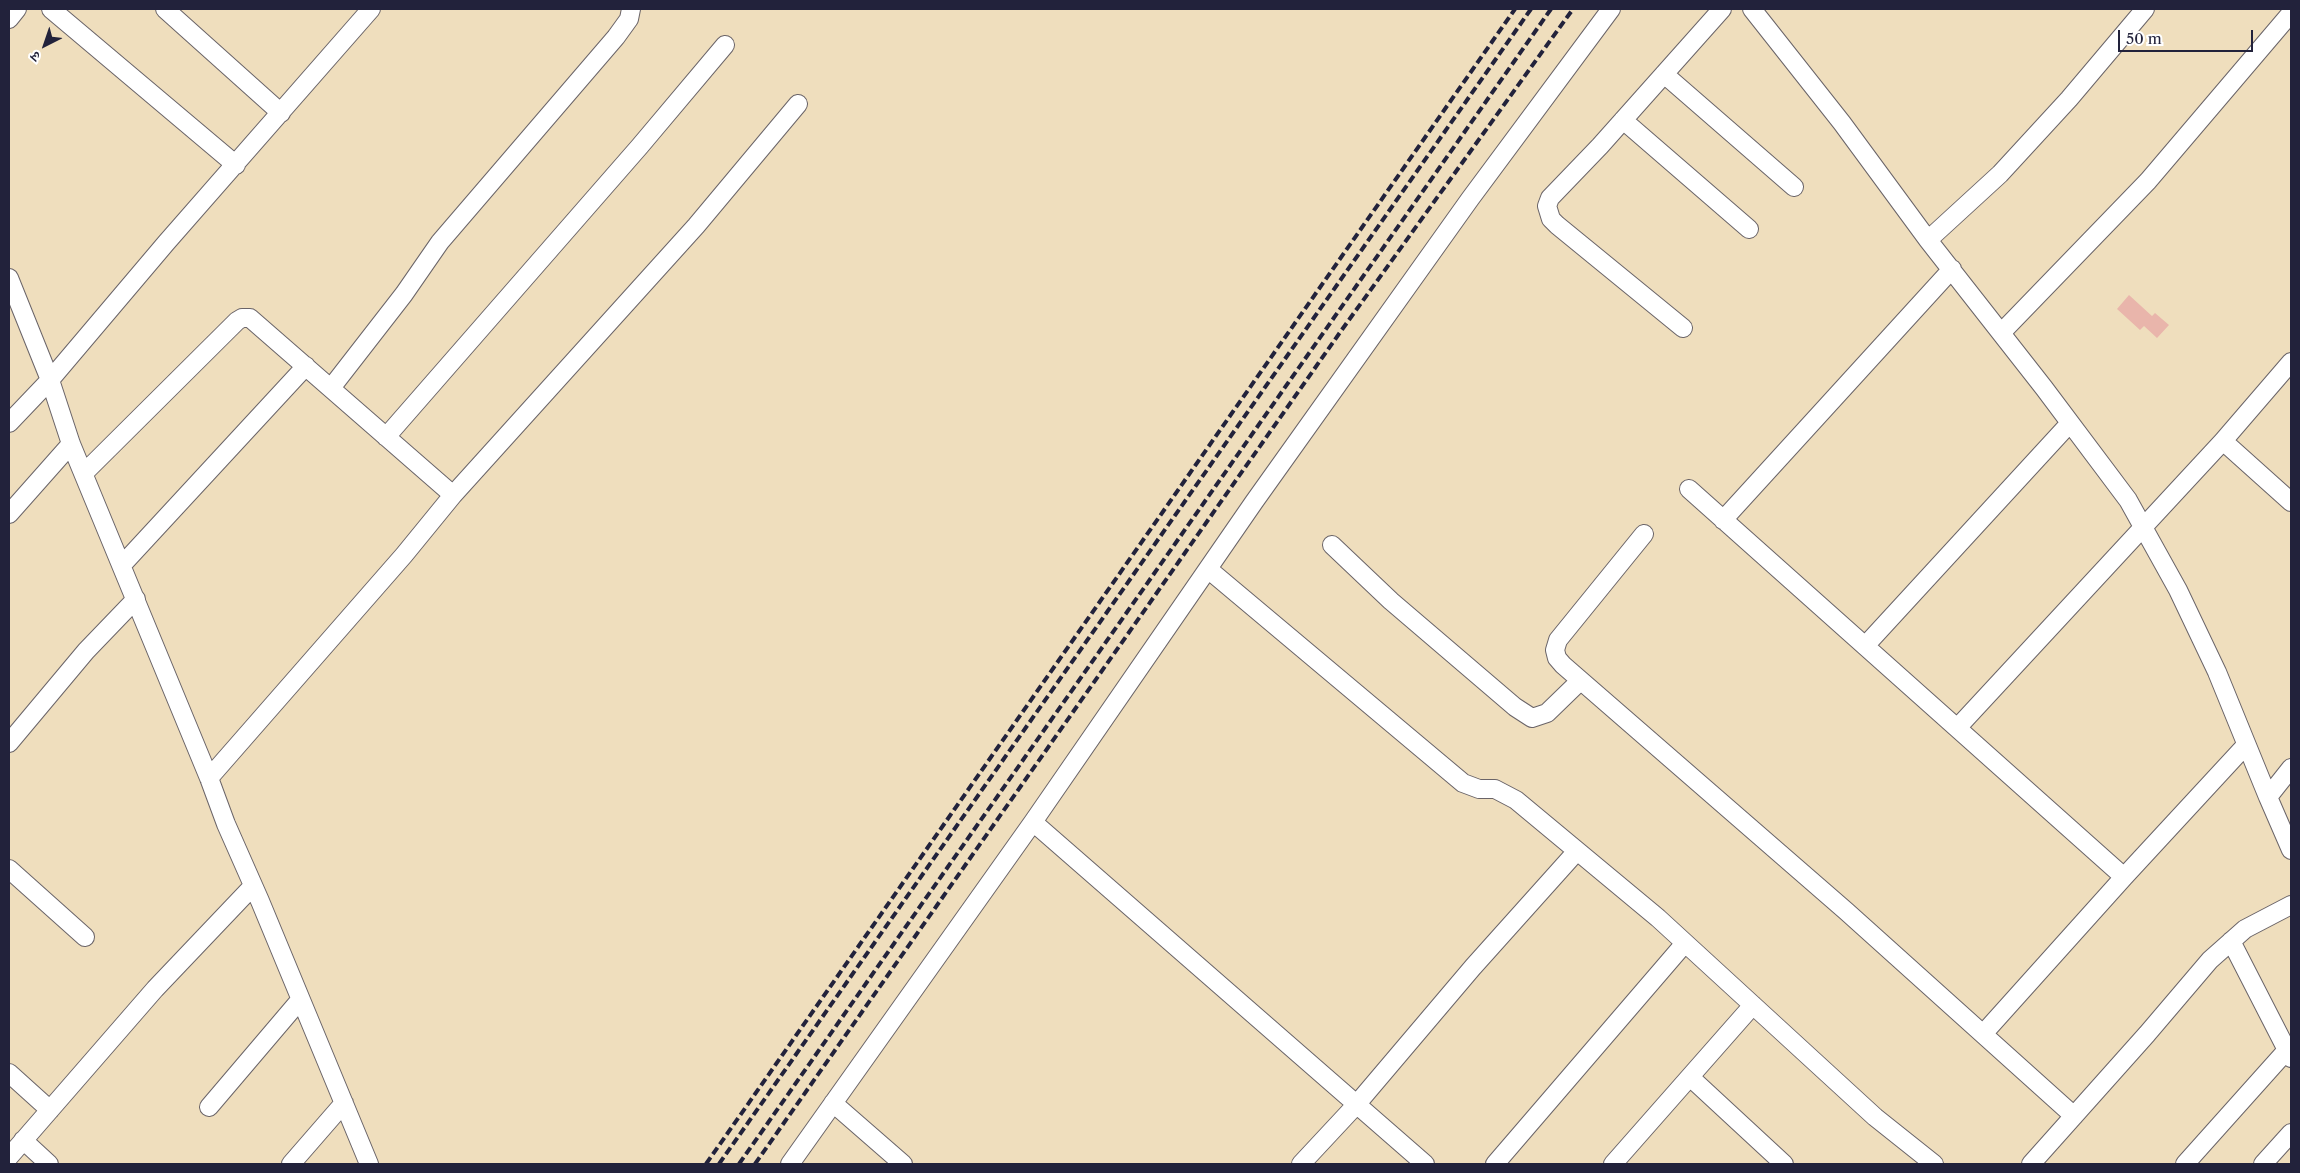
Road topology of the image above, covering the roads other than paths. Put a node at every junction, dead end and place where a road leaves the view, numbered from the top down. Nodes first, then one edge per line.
1 (17, 9) edge
2 (51, 9) edge
3 (165, 9) edge
4 (371, 9) edge
5 (631, 9) edge
6 (1611, 9) edge
7 (1722, 9) edge
8 (1752, 9) edge
9 (2145, 9) edge
10 (2291, 13) edge
11 (9, 19) edge
12 (725, 44) dead end
13 (1664, 74) junction
14 (798, 104) dead end
15 (282, 113) junction
16 (1623, 120) junction
17 (236, 165) junction
18 (1794, 187) dead end
19 (1749, 228) dead end
20 (1928, 240) junction
21 (1952, 269) junction
22 (9, 278) edge
23 (1683, 328) dead end
24 (2001, 333) junction
25 (2291, 362) edge
26 (306, 366) junction
27 (50, 380) junction
28 (331, 388) junction
29 (9, 423) edge
30 (2070, 423) junction
31 (386, 437) junction
32 (2222, 441) junction
33 (71, 444) junction
34 (84, 473) junction
35 (1689, 488) dead end
36 (453, 495) junction
37 (2291, 502) edge
38 (9, 514) edge
39 (1723, 520) junction
40 (2143, 527) junction
41 (1644, 534) dead end
42 (1332, 546) dead end
43 (122, 565) junction
44 (1208, 570) junction
45 (136, 599) junction
46 (1866, 646) junction
47 (1580, 681) junction
48 (1958, 727) junction
49 (9, 743) edge
50 (2246, 745) junction
51 (2291, 768) edge
52 (209, 778) junction
53 (2268, 797) junction
54 (1033, 822) junction
55 (2291, 850) edge
56 (1577, 851) junction
57 (9, 869) edge
58 (2124, 877) junction
59 (253, 886) junction
60 (2291, 905) edge
61 (85, 936) dead end
62 (2231, 941) junction
63 (1685, 943) junction
64 (300, 1000) junction
65 (1753, 1005) junction
66 (1983, 1034) junction
67 (2289, 1054) edge
68 (9, 1074) edge
69 (1690, 1077) junction
70 (344, 1103) junction
71 (833, 1103) junction
72 (1356, 1105) junction
73 (209, 1107) dead end
74 (50, 1110) junction
75 (2074, 1116) junction
76 (2291, 1133) edge
77 (23, 1140) junction
78 (9, 1157) edge
79 (49, 1164) edge
80 (291, 1164) edge
81 (369, 1164) edge
82 (790, 1164) edge
83 (903, 1164) edge
84 (1302, 1164) edge
85 (1424, 1164) edge
86 (1495, 1164) edge
87 (1613, 1164) edge
88 (1784, 1164) edge
89 (1934, 1164) edge
90 (2031, 1164) edge
91 (2185, 1164) edge
92 (2263, 1164) edge

1 - 11 street
2 - 17 street
3 - 15 street
4 - 15 street
5 - 28 street
6 - 44 street
7 - 13 street
8 - 20 street
9 - 20 street
10 - 24 street
12 - 31 street
13 - 16 street
13 - 18 street
14 - 36 street
15 - 17 street
16 - 19 street
16 - 23 street
17 - 27 street
20 - 21 street
21 - 24 street
21 - 39 street
22 - 27 street
24 - 30 street
25 - 32 street
26 - 28 street
26 - 34 street
26 - 43 street
27 - 29 street
27 - 33 street
28 - 31 street
30 - 40 street
30 - 46 street
31 - 36 street
32 - 37 street
32 - 40 street
33 - 34 street
33 - 38 street
34 - 43 street
35 - 39 street
36 - 52 street
39 - 46 street
40 - 48 street
40 - 50 street
41 - 47 street
42 - 47 street
43 - 45 street
44 - 54 street
44 - 56 street
45 - 49 street
45 - 52 street
46 - 48 street
47 - 66 street
48 - 58 street
50 - 53 street
50 - 58 street
51 - 53 street
52 - 59 street
53 - 55 street
54 - 71 street
54 - 72 street
56 - 63 street
56 - 72 street
57 - 61 street
58 - 66 street
59 - 64 street
59 - 74 street
60 - 62 street
62 - 67 street
62 - 75 street
63 - 65 street
63 - 86 street
64 - 70 street
64 - 73 street
65 - 69 street
65 - 89 street
66 - 75 street
67 - 91 street
68 - 74 street
69 - 87 street
69 - 88 street
70 - 80 street
70 - 81 street
71 - 82 street
71 - 83 street
72 - 84 street
72 - 85 street
74 - 77 street
75 - 90 street
76 - 92 street
77 - 78 street
77 - 79 street

